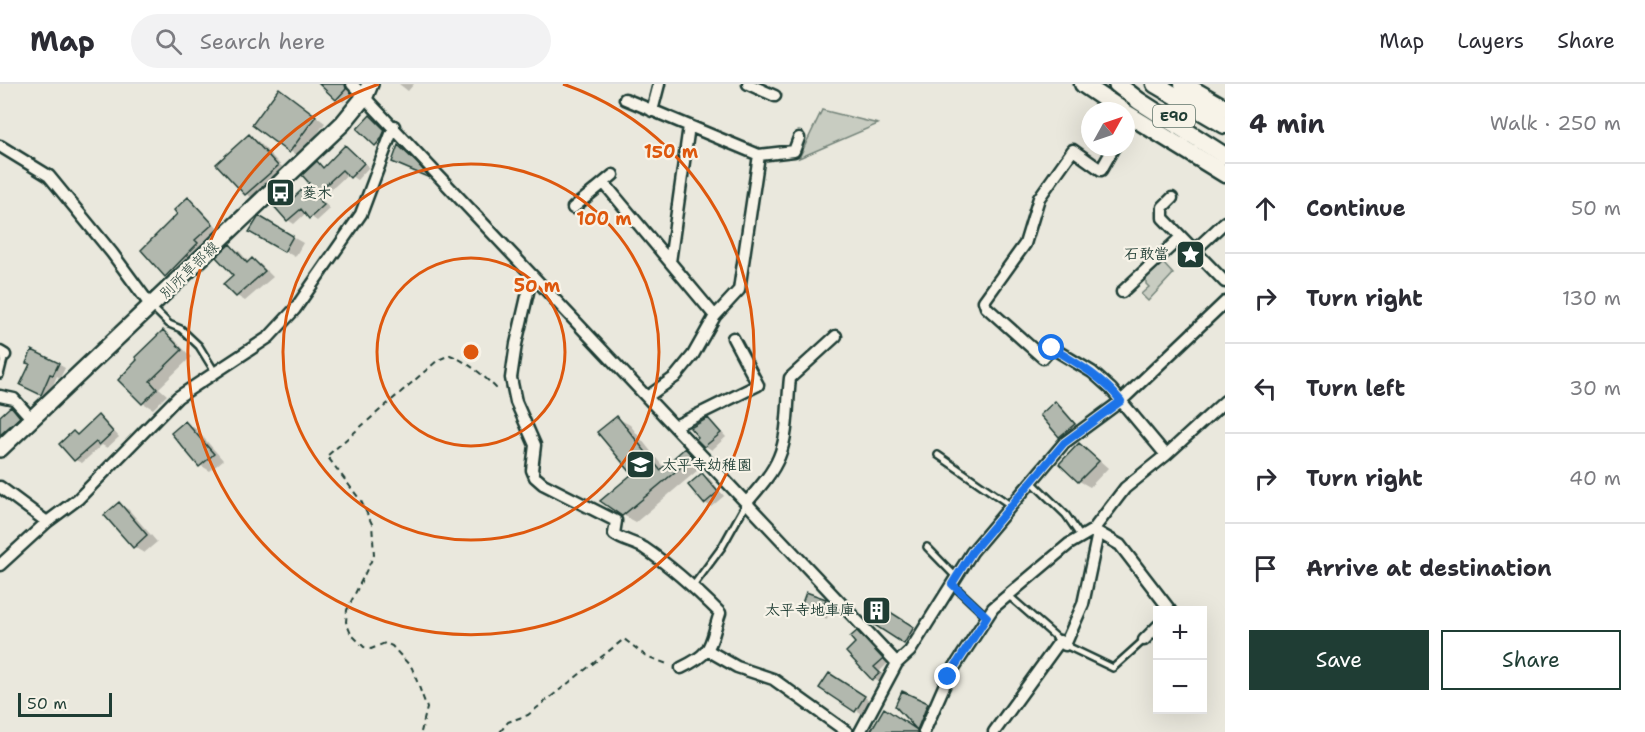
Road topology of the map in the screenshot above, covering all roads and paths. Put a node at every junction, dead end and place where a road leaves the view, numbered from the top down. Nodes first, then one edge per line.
1 (352, 84) edge
2 (659, 84) edge
3 (748, 84) edge
4 (1083, 84) edge
5 (1117, 84) edge
6 (1123, 84) edge
7 (1155, 84) edge
8 (1163, 84) edge
9 (1183, 84) edge
10 (761, 86) edge
11 (367, 90) edge
12 (775, 96) dead end
13 (625, 99) dead end
14 (1107, 102) edge
15 (1225, 108) edge
16 (652, 111) junction
17 (1225, 116) edge
18 (1135, 122) edge
19 (1225, 124) edge
20 (394, 126) junction
21 (689, 126) junction
22 (800, 138) dead end
23 (0, 146) edge
24 (1225, 146) edge
25 (759, 155) junction
26 (1081, 156) edge
27 (1081, 156) edge
28 (1109, 156) edge
29 (1225, 156) edge
30 (1225, 174) edge
31 (1172, 198) dead end
32 (573, 208) dead end
33 (1225, 222) edge
34 (1181, 237) junction
35 (1194, 251) junction
36 (670, 262) junction
37 (532, 275) junction
38 (1225, 282) edge
39 (1122, 292) dead end
40 (1225, 302) edge
41 (151, 306) junction
42 (715, 316) junction
43 (836, 336) dead end
44 (733, 338) dead end
45 (2, 354) edge
46 (215, 372) junction
47 (0, 375) edge
48 (512, 385) junction
49 (0, 396) edge
50 (647, 397) junction
51 (1121, 401) junction
52 (1225, 401) edge
53 (32, 419) junction
54 (675, 426) junction
55 (0, 449) edge
56 (938, 455) dead end
57 (1166, 455) junction
58 (1031, 482) junction
59 (0, 487) edge
60 (747, 502) junction
61 (1010, 505) junction
62 (47, 522) junction
63 (1096, 531) junction
64 (1081, 537) junction
65 (927, 547) dead end
66 (0, 565) edge
67 (954, 581) junction
68 (693, 586) junction
69 (1008, 596) junction
70 (1167, 606) edge
71 (987, 617) junction
72 (1153, 631) edge
73 (1144, 640) joint
74 (1062, 643) junction
75 (709, 651) junction
76 (897, 663) junction
77 (681, 668) joint
78 (421, 732) edge
79 (500, 732) edge
80 (847, 732) edge
81 (860, 732) edge
82 (924, 732) edge
83 (996, 732) edge

1 - 11 street
2 - 16 street
3 - 10 street
4 - 14 main road
5 - 29 main road
6 - 24 main road, E90
7 - 19 main road, E90
8 - 17 main road
9 - 15 main road
10 - 12 street
11 - 20 street
11 - 41 main road, 別所草部線
13 - 16 street
16 - 21 street
18 - 30 main road
20 - 37 street
20 - 46 street
21 - 25 street
21 - 36 street
22 - 25 street
23 - 41 street
25 - 42 street
26 - 28 street
27 - 51 street
31 - 34 street
32 - 36 street
33 - 35 street
34 - 35 street
34 - 39 street
35 - 38 street
36 - 42 street
37 - 48 street
37 - 50 street
40 - 51 street
41 - 46 lane
41 - 53 main road, 別所草部線
42 - 50 street
43 - 60 street
44 - 54 street
45 - 47 lane
46 - 62 street
48 - 68 street
48 - 78 path
49 - 53 street
50 - 54 street
51 - 57 street
51 - 58 street
52 - 57 street
53 - 55 main road, 別所草部線
54 - 60 street
56 - 61 lane
57 - 63 street
58 - 61 street
58 - 64 lane
59 - 62 street
60 - 68 lane
60 - 76 street
61 - 67 street
62 - 66 street
63 - 64 street
63 - 70 street
63 - 74 street
64 - 69 street
65 - 67 lane
67 - 71 lane
67 - 76 street
68 - 75 street
69 - 71 street
69 - 74 lane
71 - 82 street
72 - 73 street
73 - 74 lane
74 - 83 street
75 - 77 street
75 - 80 street
76 - 81 street
77 - 79 path

